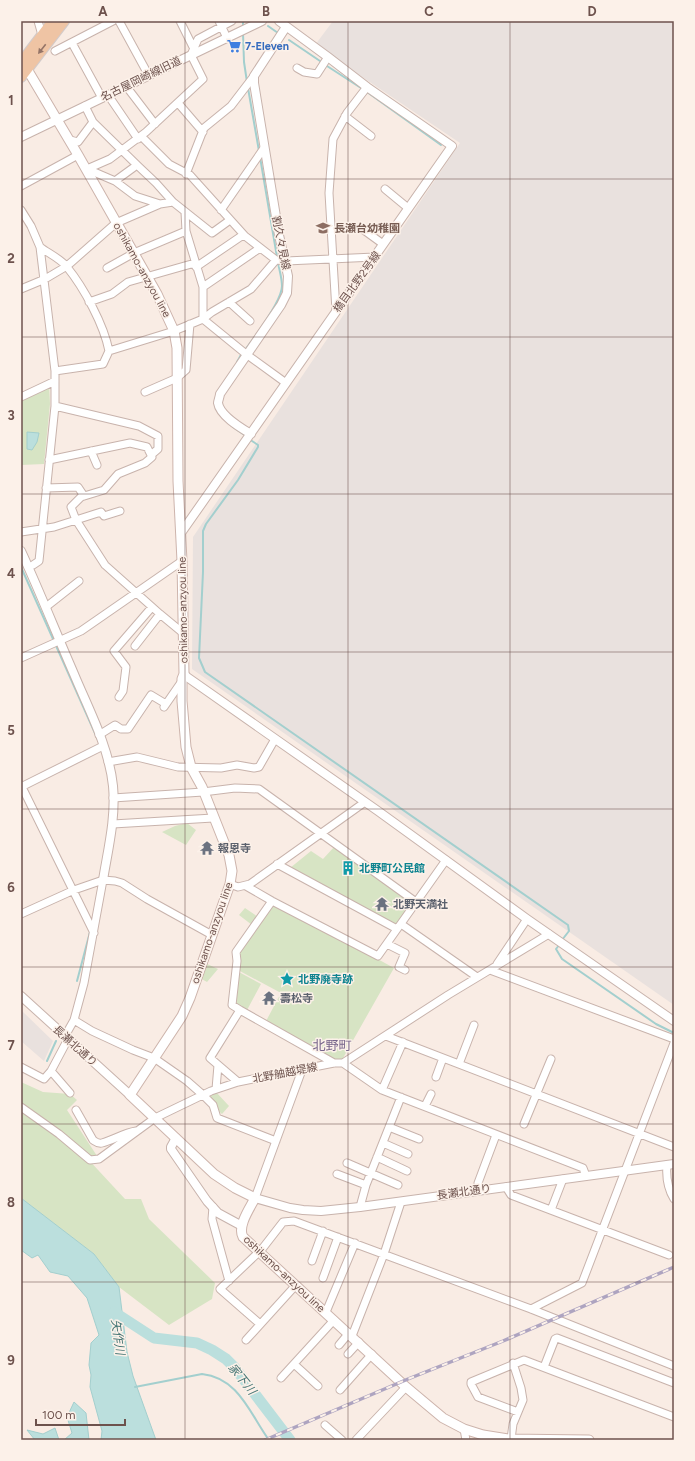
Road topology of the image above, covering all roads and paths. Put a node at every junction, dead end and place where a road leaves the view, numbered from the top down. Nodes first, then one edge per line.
1 (38, 21) edge
2 (53, 21) edge
3 (64, 21) edge
4 (114, 21) edge
5 (119, 21) edge
6 (180, 21) edge
7 (232, 21) edge
8 (262, 21) edge
9 (278, 21) edge
10 (220, 24) edge
11 (286, 27) junction
12 (42, 35) junction
13 (227, 38) junction
14 (72, 42) junction
15 (54, 51) dead end
16 (192, 52) junction
17 (328, 57) junction
18 (22, 65) edge
19 (299, 71) dead end
20 (149, 76) junction
21 (254, 76) junction
22 (126, 86) junction
23 (366, 86) junction
24 (105, 97) junction
25 (178, 103) junction
26 (85, 106) junction
27 (345, 116) junction
28 (57, 120) junction
29 (93, 122) junction
30 (155, 124) junction
31 (203, 132) junction
32 (371, 136) dead end
33 (21, 137) edge
34 (139, 137) junction
35 (70, 140) junction
36 (264, 148) junction
37 (122, 150) junction
38 (78, 155) junction
39 (137, 165) junction
40 (87, 169) junction
41 (186, 174) junction
42 (115, 182) junction
43 (21, 186) edge
44 (385, 189) dead end
45 (173, 202) junction
46 (160, 204) junction
47 (408, 208) junction
48 (21, 210) edge
49 (221, 210) junction
50 (185, 212) junction
51 (230, 220) junction
52 (116, 223) junction
53 (361, 228) dead end
54 (186, 231) junction
55 (243, 234) junction
56 (384, 244) junction
57 (40, 247) junction
58 (260, 248) junction
59 (134, 253) junction
60 (375, 257) junction
61 (333, 258) junction
62 (276, 260) junction
63 (286, 261) junction
64 (196, 265) junction
65 (67, 266) junction
66 (107, 268) dead end
67 (148, 277) junction
68 (44, 279) junction
69 (203, 287) junction
70 (21, 289) edge
71 (89, 302) junction
72 (229, 302) junction
73 (336, 312) junction
74 (203, 319) junction
75 (250, 321) dead end
76 (190, 324) junction
77 (174, 332) junction
78 (109, 351) junction
79 (246, 354) junction
80 (55, 371) junction
81 (177, 378) junction
82 (55, 381) junction
83 (286, 383) junction
84 (145, 392) dead end
85 (21, 397) edge
86 (54, 406) junction
87 (251, 434) junction
88 (91, 451) junction
89 (151, 455) junction
90 (49, 460) junction
91 (97, 464) dead end
92 (46, 488) junction
93 (84, 496) junction
94 (120, 511) dead end
95 (76, 520) junction
96 (42, 528) junction
97 (21, 532) edge
98 (181, 533) junction
99 (21, 551) edge
100 (182, 561) junction
101 (28, 567) junction
102 (79, 581) dead end
103 (136, 592) junction
104 (46, 607) junction
105 (152, 607) junction
106 (160, 614) junction
107 (183, 633) junction
108 (59, 641) junction
109 (135, 646) dead end
110 (21, 658) edge
111 (183, 677) junction
112 (119, 697) dead end
113 (99, 735) junction
114 (275, 739) junction
115 (103, 746) junction
116 (108, 762) junction
117 (191, 767) junction
118 (21, 786) edge
119 (203, 792) junction
120 (113, 798) junction
121 (365, 802) junction
122 (213, 818) junction
123 (113, 824) junction
124 (320, 833) junction
125 (446, 860) junction
126 (277, 864) junction
127 (103, 880) junction
128 (230, 884) junction
129 (246, 886) junction
130 (74, 890) junction
131 (272, 901) junction
132 (416, 902) junction
133 (21, 914) edge
134 (527, 919) junction
135 (399, 926) junction
136 (94, 932) junction
137 (549, 934) junction
138 (212, 935) junction
139 (387, 944) junction
140 (497, 966) junction
141 (405, 970) dead end
142 (490, 970) junction
143 (477, 977) junction
144 (21, 996) edge
145 (240, 1010) junction
146 (74, 1020) junction
147 (674, 1021) edge
148 (474, 1026) dead end
149 (386, 1036) junction
150 (66, 1038) junction
151 (674, 1039) edge
152 (403, 1042) junction
153 (674, 1043) edge
154 (154, 1058) junction
155 (443, 1058) junction
156 (551, 1059) dead end
157 (334, 1063) junction
158 (343, 1064) junction
159 (459, 1064) junction
160 (218, 1065) junction
161 (21, 1067) edge
162 (302, 1070) junction
163 (52, 1071) junction
164 (436, 1077) dead end
165 (238, 1082) junction
166 (216, 1089) junction
167 (382, 1090) junction
168 (70, 1093) dead end
169 (536, 1093) junction
170 (431, 1094) dead end
171 (130, 1095) junction
172 (203, 1095) junction
173 (401, 1096) junction
174 (426, 1106) junction
175 (21, 1107) edge
176 (76, 1110) dead end
177 (155, 1118) junction
178 (524, 1124) dead end
179 (389, 1127) junction
180 (138, 1131) junction
181 (640, 1133) junction
182 (496, 1135) junction
183 (176, 1138) junction
184 (419, 1139) dead end
185 (276, 1141) junction
186 (383, 1143) junction
187 (674, 1147) edge
188 (408, 1154) dead end
189 (377, 1157) junction
190 (347, 1163) dead end
191 (671, 1164) edge
192 (407, 1171) dead end
193 (625, 1171) junction
194 (371, 1173) junction
195 (338, 1174) dead end
196 (586, 1176) junction
197 (563, 1179) junction
198 (366, 1185) junction
199 (398, 1185) dead end
200 (506, 1187) junction
201 (480, 1190) junction
202 (255, 1198) junction
203 (674, 1199) edge
204 (401, 1202) junction
205 (213, 1207) junction
206 (360, 1207) junction
207 (551, 1210) junction
208 (242, 1226) junction
209 (603, 1230) junction
210 (323, 1231) junction
211 (338, 1237) junction
212 (355, 1243) junction
213 (259, 1252) junction
214 (384, 1254) junction
215 (669, 1255) dead end
216 (312, 1261) dead end
217 (323, 1278) dead end
218 (229, 1281) junction
219 (296, 1285) junction
220 (531, 1309) junction
221 (326, 1312) junction
222 (334, 1320) junction
223 (260, 1324) junction
224 (353, 1337) junction
225 (246, 1340) dead end
226 (338, 1345) dead end
227 (348, 1354) dead end
228 (372, 1354) junction
229 (513, 1363) junction
230 (294, 1364) junction
231 (674, 1366) edge
232 (544, 1367) junction
233 (282, 1378) dead end
234 (674, 1383) edge
235 (318, 1386) dead end
236 (406, 1386) junction
237 (340, 1390) dead end
238 (518, 1412) junction
239 (674, 1417) edge
240 (325, 1425) dead end
241 (464, 1429) junction
242 (511, 1439) edge
243 (342, 1440) edge
244 (356, 1440) edge
245 (466, 1440) edge
246 (589, 1440) edge

1 - 12 street
2 - 12 main road
3 -> 18 main road
4 - 14 street
5 - 20 street
6 - 16 street
7 - 10 street
8 - 13 street, 名古屋岡崎線旧道
9 - 11 street, 橋目北野2号線
10 - 13 street
10 - 16 street
11 - 17 street, 橋目北野2号線
11 - 21 street
12 - 18 main road
13 - 16 street, 名古屋岡崎線旧道
14 - 15 street
14 - 24 street
16 - 20 street, 名古屋岡崎線旧道
16 - 25 street
17 - 19 street
17 - 23 street, 橋目北野2号線
18 - 28 main road, oshikamo-anzyou line
20 - 22 street, 名古屋岡崎線旧道
21 - 31 street
21 - 36 street, 割久々見線
22 - 24 street, 名古屋岡崎線旧道
22 - 30 street
23 - 27 street
23 - 47 street, 橋目北野2号線
24 - 26 street, 名古屋岡崎線旧道
24 - 34 street
25 - 30 street
25 - 31 street
26 - 28 street, 名古屋岡崎線旧道
26 - 29 street
27 - 32 street
27 - 61 street
28 - 33 street, 名古屋岡崎線旧道
28 - 35 main road, oshikamo-anzyou line
29 - 35 street
29 - 37 street
30 - 34 street
31 - 41 street
34 - 37 street
34 - 41 street
35 - 38 main road, oshikamo-anzyou line
36 - 49 street
36 - 63 street, 割久々見線
37 - 39 street
37 - 40 street
38 - 40 main road, oshikamo-anzyou line
38 - 43 street
39 - 42 street
39 - 45 street
40 - 42 street
40 - 52 main road, oshikamo-anzyou line
41 - 49 street
42 - 46 street
44 - 47 street
45 - 46 street
45 - 50 street
46 - 52 street
47 - 56 street, 橋目北野2号線
48 - 57 street
49 - 51 street
50 - 51 street
50 - 54 street
51 - 55 street
52 - 59 main road, oshikamo-anzyou line
52 - 65 street
53 - 56 street
54 - 59 street
54 - 64 street
55 - 58 street
55 - 64 street
56 - 60 street, 橋目北野2号線
57 - 65 street
57 - 68 street
58 - 62 street
58 - 69 street
59 - 66 street
59 - 67 main road, oshikamo-anzyou line
60 - 61 street
60 - 73 street, 橋目北野2号線
61 - 63 street
61 - 73 street
62 - 63 street
62 - 72 street
63 - 79 street, 割久々見線
64 - 67 street
64 - 69 street
65 - 68 street
65 - 71 street
67 - 71 street
67 - 77 main road, oshikamo-anzyou line
68 - 70 street
68 - 80 street
69 - 74 street
71 - 78 street
72 - 74 street
72 - 75 street
73 - 83 street, 橋目北野2号線
74 - 76 street
74 - 79 street
76 - 77 street
76 - 81 street
77 - 78 street
77 - 81 main road, oshikamo-anzyou line
78 - 80 street
79 - 83 street
79 - 87 street, 割久々見線
80 - 82 street
81 - 84 street
81 - 98 main road, oshikamo-anzyou line
82 - 85 street
82 - 86 street
83 - 87 street, 橋目北野2号線
86 - 89 street
86 - 90 street
87 - 98 street, 橋目北野2号線
88 - 89 street
88 - 90 street
88 - 91 street
89 - 93 street
90 - 92 street
92 - 93 street
92 - 96 street
93 - 95 street
94 - 95 street
95 - 96 street
95 - 103 street
96 - 97 street
96 - 101 street
98 - 100 main road, oshikamo-anzyou line
99 - 101 street
100 - 103 street
100 - 107 main road, oshikamo-anzyou line
101 - 104 street
102 - 104 street
103 - 105 street
103 - 108 street
104 - 108 street
105 - 106 street
105 - 112 street
106 - 107 street
106 - 109 street
107 - 111 main road, oshikamo-anzyou line
108 - 110 street
108 - 113 street
111 - 113 street
111 - 114 street
111 - 117 main road, oshikamo-anzyou line
113 - 115 street
114 - 117 street
114 - 121 street
115 - 116 street
115 - 118 street
116 - 117 street
116 - 120 street
117 - 119 main road, oshikamo-anzyou line
118 - 130 street
119 - 120 street
119 - 122 main road, oshikamo-anzyou line
119 - 124 street
120 - 123 street
121 - 124 street
121 - 125 street
122 - 123 street
122 - 128 main road, oshikamo-anzyou line
123 - 127 street
124 - 126 street
124 - 132 street
125 - 132 street
125 - 134 street
126 - 129 street
126 - 135 street
127 - 130 street
127 - 136 street
127 - 138 street
128 - 129 street
128 - 138 main road, oshikamo-anzyou line
129 - 131 street
130 - 133 street
130 - 136 street
131 - 139 street
131 - 145 street
132 - 135 street
134 - 137 street
134 - 140 street
135 - 139 street
135 - 143 street
136 - 146 street
137 - 140 street
137 - 147 street
138 - 154 main road, oshikamo-anzyou line
139 - 141 street
140 - 142 street
142 - 143 street
142 - 151 street
143 - 149 street
144 - 150 street, 長瀬北通り
145 - 157 street
145 - 160 street
146 - 150 street
146 - 154 street
148 - 159 street
149 - 152 street
149 - 158 street
150 - 163 street
150 - 171 street, 長瀬北通り
152 - 155 street
152 - 167 street
153 - 181 street
154 - 171 main road, oshikamo-anzyou line
154 - 172 street
155 - 159 street
155 - 164 street
156 - 169 street
157 - 158 street, 北野舳越堤線
157 - 162 street, 北野舳越堤線
158 - 167 street
159 - 169 street
160 - 165 street
160 - 166 street
161 - 163 street
162 - 165 street, 北野舳越堤線
162 - 185 street
163 - 168 street
165 - 166 street, 北野舳越堤線
166 - 172 street, 北野舳越堤線
167 - 173 street
169 - 178 street
169 - 181 street
170 - 174 street
171 - 177 main road
172 - 177 street, 北野舳越堤線
172 - 185 street
173 - 174 street
173 - 179 street
174 - 182 street
175 - 180 street, 北野舳越堤線
176 - 180 street
177 - 180 street, 北野舳越堤線
177 - 183 main road
179 - 184 street
179 - 186 street
181 - 187 street
181 - 193 street
182 - 196 street
182 - 201 street
183 - 202 main road
183 - 205 street
185 - 202 street
186 - 188 street
186 - 189 street
189 - 192 street
189 - 194 street
190 - 194 street
191 - 193 street, 長瀬北通り
191 - 203 street
193 - 196 street, 長瀬北通り
193 - 209 street
194 - 198 street
194 - 199 street
195 - 198 street
196 - 197 street, 長瀬北通り
197 - 200 street, 長瀬北通り
197 - 207 street
198 - 206 street
200 - 201 street, 長瀬北通り
200 - 207 street
201 - 204 street, 長瀬北通り
202 - 206 street, 長瀬北通り
202 - 208 main road, oshikamo-anzyou line
204 - 206 street, 長瀬北通り
204 - 214 street
205 - 208 street
205 - 218 street
207 - 209 street
208 - 213 main road, oshikamo-anzyou line
209 - 215 street
209 - 220 street
210 - 211 street
210 - 213 street
210 - 216 street
211 - 212 street
211 - 217 street
212 - 214 street
212 - 221 street
213 - 218 street
213 - 219 main road, oshikamo-anzyou line
214 - 220 street
214 - 224 street
218 - 223 street
219 - 221 main road, oshikamo-anzyou line
219 - 223 street
220 - 231 street
221 - 222 main road, oshikamo-anzyou line
222 - 224 main road, oshikamo-anzyou line
222 - 230 street
223 - 225 street
224 - 226 street
224 - 227 street
224 - 228 main road, oshikamo-anzyou line
228 - 236 main road, oshikamo-anzyou line
228 - 237 street
229 - 232 street
229 - 238 street
229 - 238 street
230 - 233 street
230 - 235 street
232 - 234 street
232 - 239 street
236 - 241 main road, oshikamo-anzyou line
236 - 244 street
238 - 242 street
240 - 243 street
241 - 242 main road, oshikamo-anzyou line
241 - 245 street
242 - 246 main road, oshikamo-anzyou line

